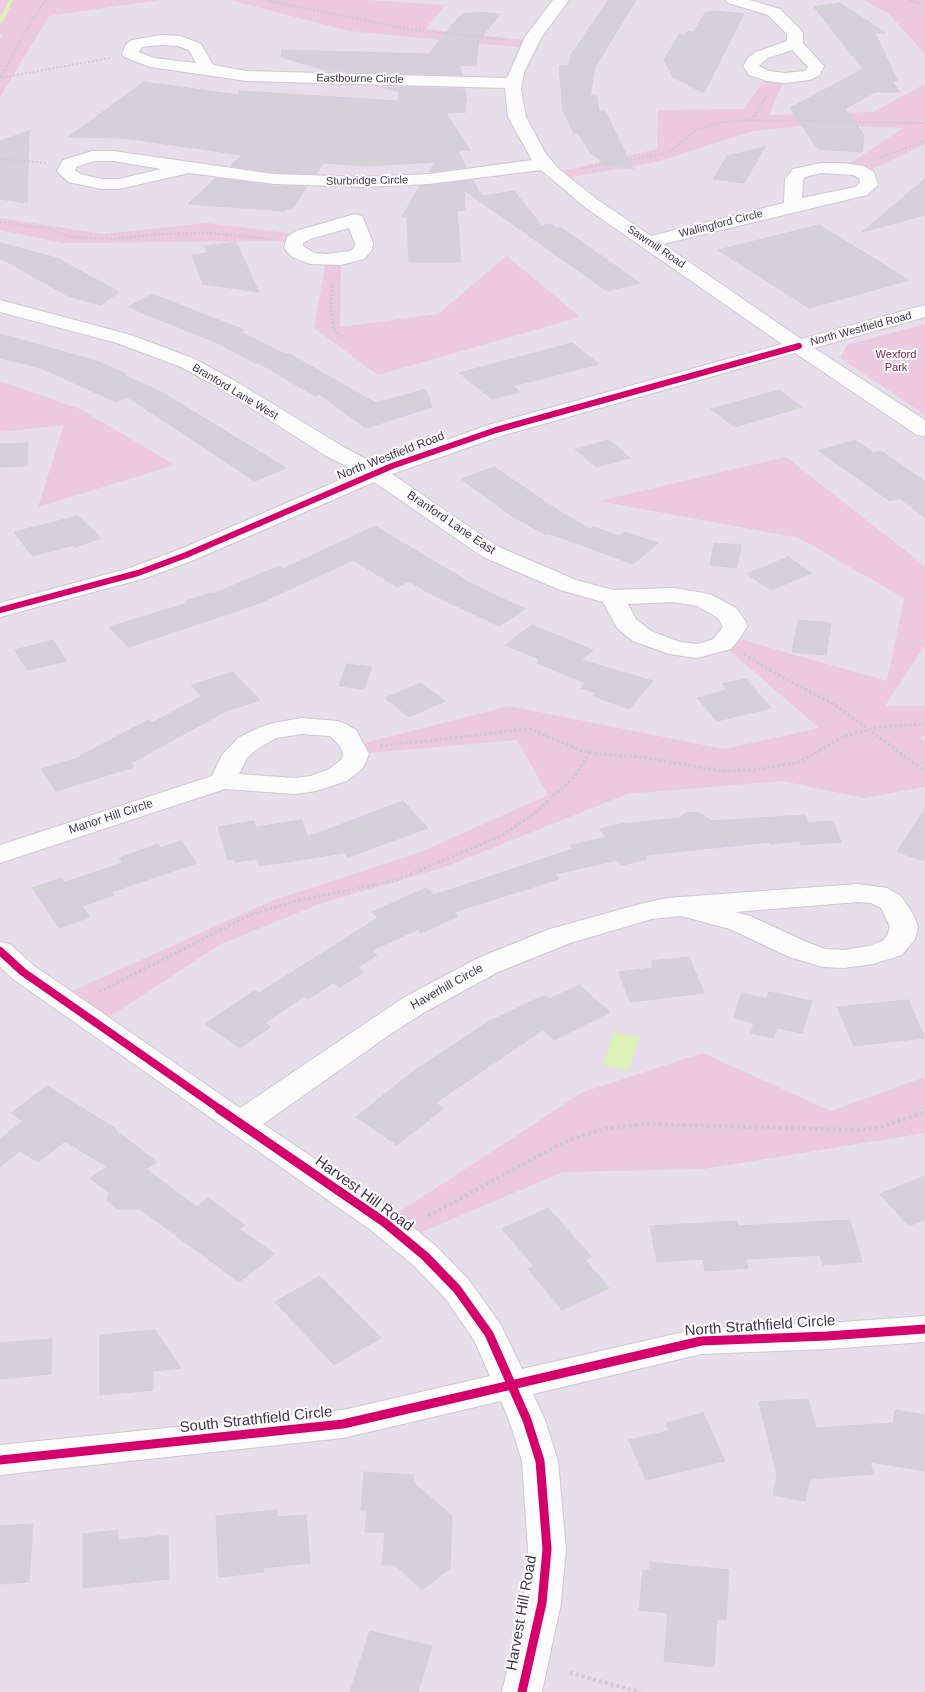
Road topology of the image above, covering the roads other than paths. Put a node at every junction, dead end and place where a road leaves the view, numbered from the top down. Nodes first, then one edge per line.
1 (561, 0) edge
2 (733, 0) edge
3 (795, 44) junction
4 (207, 69) junction
5 (514, 83) junction
6 (545, 164) junction
7 (189, 168) junction
8 (362, 201) junction
9 (793, 206) junction
10 (649, 242) junction
11 (0, 306) edge
12 (925, 311) edge
13 (799, 346) junction
14 (925, 430) edge
15 (376, 473) junction
16 (613, 597) junction
17 (0, 610) edge
18 (223, 781) junction
19 (0, 854) edge
20 (681, 907) junction
21 (0, 951) edge
22 (240, 1124) junction
23 (925, 1328) edge
24 (512, 1386) junction
25 (0, 1460) edge
26 (522, 1692) edge

1 - 5 street, Sawmill Road
2 - 3 street
3 - 3 street
4 - 4 street, Eastbourne Circle
4 - 5 street, Eastbourne Circle
5 - 6 street, Sawmill Road
6 - 8 street, Sturbridge Circle
6 - 10 street, Sawmill Road
7 - 7 street, Sturbridge Circle
7 - 8 street, Sturbridge Circle
8 - 8 street
9 - 9 street, Wallingford Circle
9 - 10 street, Wallingford Circle
10 - 13 street, Sawmill Road
11 - 15 street, Branford Lane West
12 - 13 street, North Westfield Road
13 - 14 street, Sawmill Road
13 - 15 street, North Westfield Road
15 - 16 street, Branford Lane East
15 - 17 street, North Westfield Road
16 - 16 street, Branford Lane East
18 - 18 street, Manor Hill Circle
18 - 19 street, Manor Hill Circle
20 - 20 street, Haverhill Circle
20 - 22 street, Haverhill Circle
21 - 22 street, Harvest Hill Road
22 - 24 street, Harvest Hill Road
23 - 24 street, North Strathfield Circle
24 - 25 street, South Strathfield Circle
24 - 26 street, Harvest Hill Road

